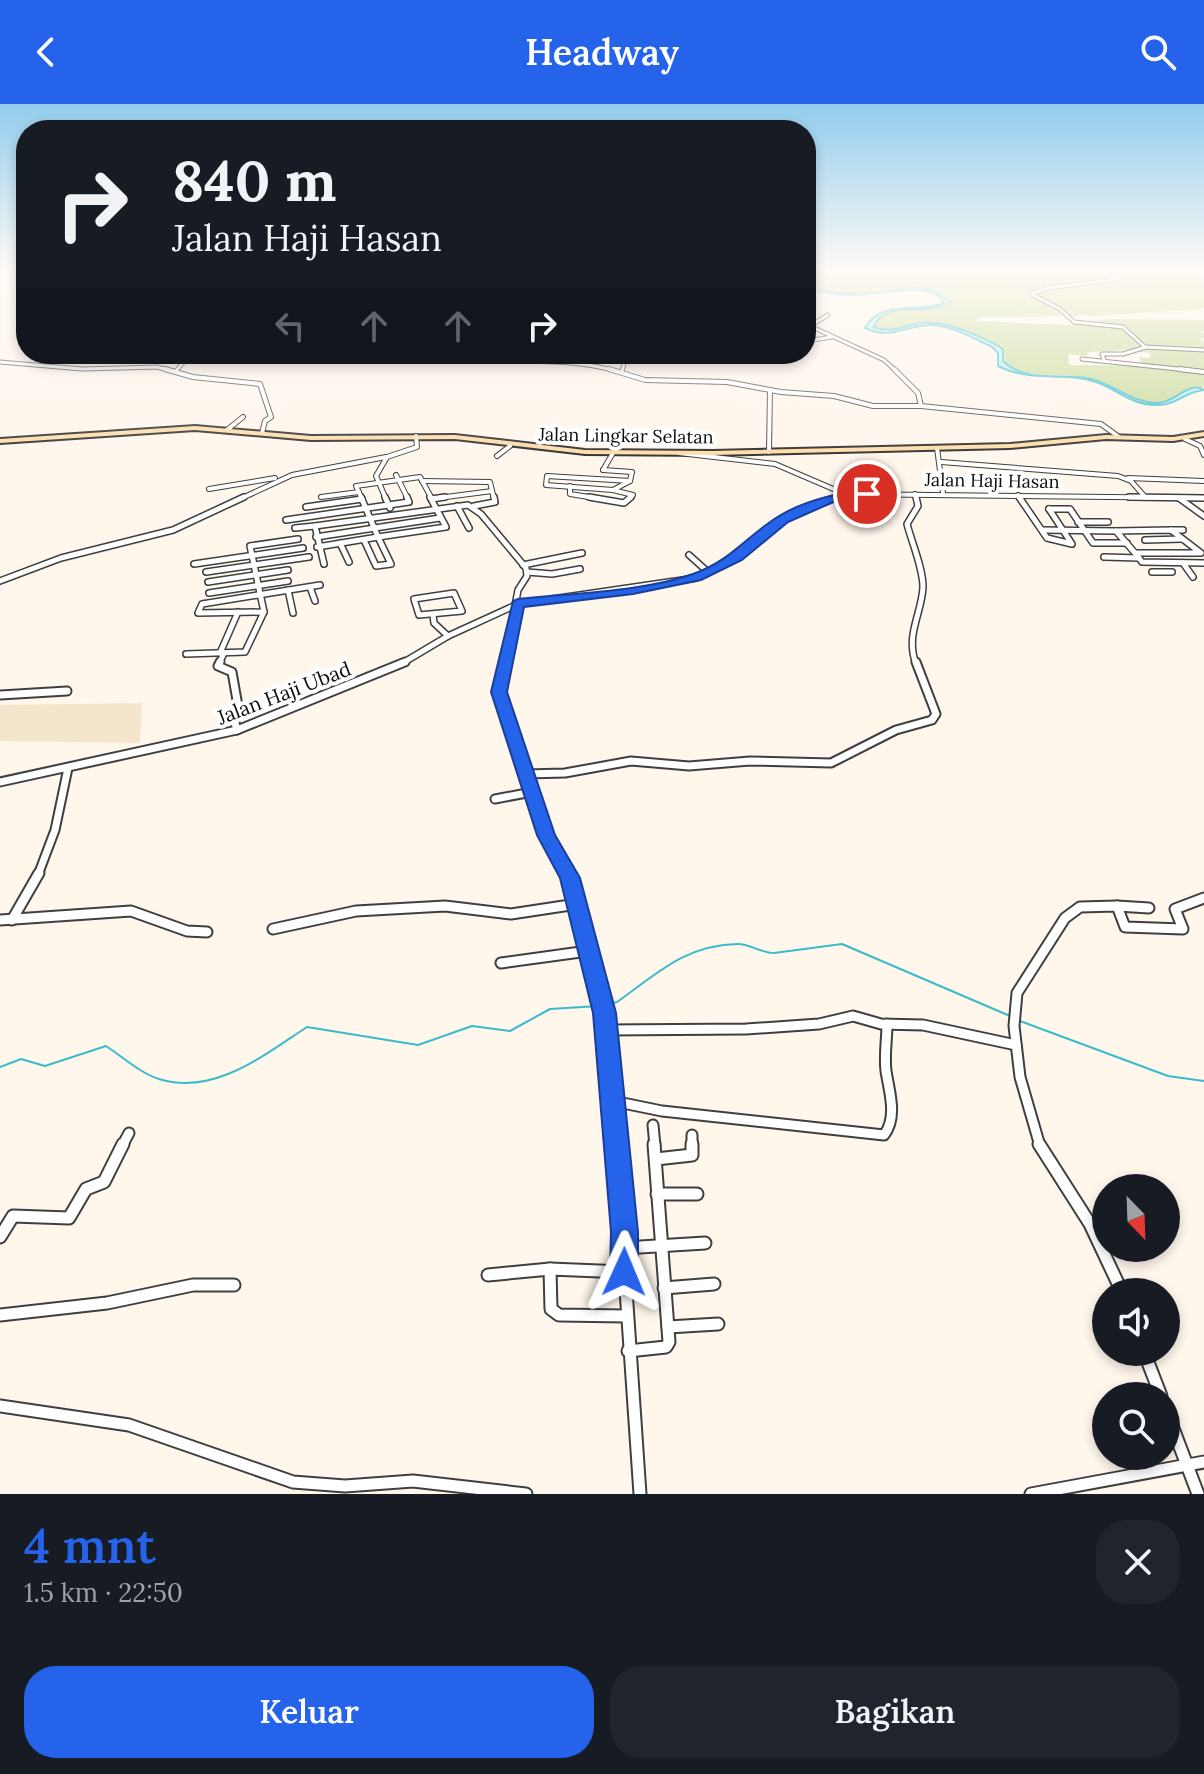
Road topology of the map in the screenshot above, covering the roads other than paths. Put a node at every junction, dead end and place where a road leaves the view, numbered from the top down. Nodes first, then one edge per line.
1 (1133, 336) edge
2 (832, 337) joint
3 (816, 339) edge
4 (1146, 347) junction
5 (1204, 350) edge
6 (1082, 359) dead end
7 (1104, 360) junction
8 (23, 364) edge
9 (182, 364) edge
10 (593, 364) edge
11 (624, 364) edge
12 (176, 371) junction
13 (622, 371) junction
14 (1204, 372) edge
15 (770, 390) junction
16 (921, 406) junction
17 (243, 417) dead end
18 (227, 430) junction
19 (262, 433) junction
20 (1204, 434) edge
21 (416, 436) junction
22 (1119, 437) junction
23 (1185, 439) junction
24 (0, 441) edge
25 (510, 446) junction
26 (937, 448) junction
27 (764, 452) junction
28 (613, 453) junction
29 (678, 453) junction
30 (1204, 455) edge
31 (497, 456) dead end
32 (386, 457) junction
33 (761, 461) junction
34 (941, 462) junction
35 (603, 470) junction
36 (292, 475) junction
37 (397, 477) junction
38 (1125, 478) junction
39 (598, 479) junction
40 (422, 481) junction
41 (444, 481) junction
42 (630, 481) junction
43 (1204, 481) edge
44 (379, 482) junction
45 (570, 486) junction
46 (209, 489) dead end
47 (613, 490) junction
48 (492, 491) junction
49 (359, 492) junction
50 (943, 493) junction
51 (845, 494) junction
52 (915, 494) junction
53 (1018, 495) junction
54 (321, 497) dead end
55 (452, 497) junction
56 (1146, 498) junction
57 (1179, 498) junction
58 (1204, 498) edge
59 (362, 499) junction
60 (431, 499) junction
61 (490, 503) junction
62 (389, 505) junction
63 (457, 506) junction
64 (474, 506) junction
65 (306, 507) dead end
66 (366, 508) junction
67 (436, 509) junction
68 (481, 514) junction
69 (393, 515) junction
70 (1204, 516) edge
71 (371, 518) junction
72 (440, 518) junction
73 (286, 520) dead end
74 (1078, 522) junction
75 (1098, 522) junction
76 (1108, 522) dead end
77 (315, 526) junction
78 (295, 528) dead end
79 (374, 528) junction
80 (469, 528) dead end
81 (1042, 530) junction
82 (1063, 530) junction
83 (1136, 530) junction
84 (1171, 530) junction
85 (1183, 530) dead end
86 (422, 531) junction
87 (1084, 531) junction
88 (1106, 531) junction
89 (1116, 531) junction
90 (316, 537) junction
91 (379, 537) junction
92 (298, 539) dead end
93 (1165, 539) junction
94 (1182, 539) junction
95 (364, 540) junction
96 (1145, 540) junction
97 (427, 541) dead end
98 (340, 543) junction
99 (1115, 543) junction
100 (1127, 543) junction
101 (382, 546) junction
102 (317, 547) junction
103 (303, 548) dead end
104 (368, 549) junction
105 (1156, 552) junction
106 (582, 553) dead end
107 (1178, 553) junction
108 (253, 555) junction
109 (689, 555) dead end
110 (1137, 555) junction
111 (309, 557) dead end
112 (1104, 557) dead end
113 (349, 562) dead end
114 (205, 563) junction
115 (1165, 563) junction
116 (1183, 563) junction
117 (1204, 563) edge
118 (194, 564) dead end
119 (324, 564) dead end
120 (255, 565) junction
121 (523, 565) junction
122 (580, 569) dead end
123 (288, 570) dead end
124 (206, 572) junction
125 (527, 572) junction
126 (708, 572) junction
127 (1152, 572) dead end
128 (257, 575) junction
129 (1193, 577) dead end
130 (0, 581) edge
131 (288, 581) dead end
132 (208, 582) junction
133 (260, 585) junction
134 (320, 585) dead end
135 (310, 587) junction
136 (288, 590) junction
137 (209, 593) junction
138 (262, 594) junction
139 (435, 596) junction
140 (315, 601) dead end
141 (211, 603) junction
142 (518, 604) junction
143 (238, 612) junction
144 (264, 612) junction
145 (293, 613) dead end
146 (437, 615) junction
147 (448, 636) junction
148 (222, 653) junction
149 (186, 654) dead end
150 (67, 691) dead end
151 (0, 695) edge
152 (237, 730) junction
153 (68, 768) junction
154 (525, 774) junction
155 (0, 782) edge
156 (532, 792) junction
157 (495, 799) dead end
158 (1204, 898) edge
159 (577, 904) junction
160 (1117, 906) junction
161 (1149, 908) dead end
162 (0, 920) edge
163 (12, 920) junction
164 (273, 929) dead end
165 (207, 932) dead end
166 (588, 951) junction
167 (501, 963) dead end
168 (887, 1024) junction
169 (606, 1030) junction
170 (1016, 1045) junction
171 (613, 1101) junction
172 (653, 1125) dead end
173 (129, 1133) dead end
174 (692, 1135) dead end
175 (656, 1159) junction
176 (657, 1194) junction
177 (697, 1194) dead end
178 (0, 1237) edge
179 (705, 1243) dead end
180 (624, 1248) junction
181 (661, 1248) junction
182 (550, 1269) junction
183 (624, 1272) junction
184 (488, 1275) dead end
185 (1115, 1278) edge
186 (714, 1284) dead end
187 (234, 1285) dead end
188 (664, 1288) junction
189 (0, 1315) edge
190 (626, 1316) junction
191 (718, 1324) dead end
192 (668, 1327) junction
193 (628, 1351) junction
194 (0, 1406) edge
195 (1180, 1448) edge
196 (1204, 1462) edge
197 (1186, 1465) junction
198 (303, 1488) edge
199 (471, 1491) edge
200 (526, 1494) edge
201 (640, 1494) edge
202 (1031, 1494) edge
203 (1198, 1494) edge

1 - 4 street
2 - 3 street
2 - 16 street
4 - 5 street
4 - 7 street
6 - 7 street
7 - 14 street
8 - 12 street
9 - 12 street
10 - 13 street
11 - 13 street
12 - 19 street
13 - 15 street
15 - 16 street
15 - 27 street
16 - 22 street
17 - 18 street
18 - 19 street, Jalan Lingkar Selatan
18 - 24 street, Jalan Lingkar Selatan
19 - 21 street, Jalan Lingkar Selatan
20 - 23 street, Jalan Lingkar Selatan
21 - 25 street, Jalan Lingkar Selatan
21 - 32 street
22 - 23 street, Jalan Lingkar Selatan
22 - 26 street, Jalan Lingkar Selatan
23 - 30 street
25 - 28 street, Jalan Lingkar Selatan
25 - 31 street
26 - 27 street, Jalan Lingkar Selatan
26 - 34 street
27 - 29 street, Jalan Lingkar Selatan
27 - 33 street
28 - 29 street, Jalan Lingkar Selatan
28 - 35 street
29 - 33 street
32 - 36 street
32 - 44 street
33 - 51 street
34 - 38 street
34 - 50 street
35 - 39 street
35 - 42 street
36 - 46 street
36 - 130 street
37 - 40 street
37 - 44 street
37 - 62 street
38 - 43 street
38 - 56 street
39 - 42 street
39 - 45 street
40 - 41 street
40 - 60 street
41 - 48 street
41 - 55 street
42 - 47 street
44 - 49 street
44 - 62 street
45 - 47 street
45 - 47 street
48 - 55 street
48 - 61 street
49 - 54 street
49 - 59 street
50 - 52 street, Jalan Haji Hasan
50 - 53 street, Jalan Haji Hasan
51 - 52 street, Jalan Haji Hasan
51 - 126 street, Jalan Haji Hasan
52 - 154 street
53 - 56 street, Jalan Haji Hasan
53 - 81 street
55 - 60 street
56 - 57 street, Jalan Haji Hasan
57 - 58 street, Jalan Haji Hasan
57 - 70 street
59 - 65 street
59 - 66 street
60 - 67 street
61 - 64 street
61 - 68 street
62 - 66 street
62 - 69 street
63 - 64 street
63 - 67 street
63 - 80 street
64 - 68 street
66 - 71 street
66 - 73 street
67 - 69 street
67 - 72 street
68 - 121 street
69 - 71 street
71 - 77 street
71 - 79 street
72 - 79 street
72 - 86 street
74 - 75 street
74 - 82 street
74 - 87 street
75 - 76 street
75 - 88 street
77 - 78 street
77 - 90 street
79 - 90 street
79 - 91 street
81 - 82 street
81 - 82 street
82 - 87 street
83 - 84 street
83 - 89 street
83 - 96 street
84 - 85 street
84 - 94 street
86 - 91 street
86 - 97 street
87 - 88 street
87 - 99 street
88 - 89 street
88 - 99 street
89 - 100 street
90 - 102 street
91 - 95 street
91 - 101 street
92 - 108 street
93 - 94 street
93 - 96 street
93 - 107 street
94 - 107 street
95 - 98 street
95 - 104 street
96 - 105 street
98 - 102 street
98 - 113 street
99 - 100 street
100 - 110 street
101 - 104 street
101 - 104 street
102 - 119 street
103 - 108 street
105 - 107 street
105 - 110 street
106 - 121 street
108 - 114 street
108 - 120 street
109 - 126 street
110 - 112 street
110 - 115 street
111 - 120 street
114 - 118 street
114 - 124 street
115 - 116 street
115 - 127 street
116 - 117 street
116 - 129 street
120 - 124 street
120 - 128 street
121 - 125 street
122 - 125 street
123 - 128 street
124 - 132 street
125 - 142 street
126 - 142 street, Jalan Haji Hasan
128 - 132 street
128 - 133 street
131 - 133 street
132 - 137 street
133 - 137 street
133 - 138 street
134 - 135 street
135 - 136 street
135 - 140 street
136 - 138 street
136 - 145 street
137 - 141 street
138 - 141 street
138 - 144 street
139 - 146 street
139 - 146 street
139 - 146 street
141 - 143 street
142 - 147 street, Jalan Haji Ubad
142 - 154 street
143 - 144 street
143 - 148 street
144 - 148 street
146 - 147 street
147 - 152 street, Jalan Haji Ubad
148 - 149 street
148 - 152 street
150 - 151 street
152 - 153 street, Jalan Haji Ubad
153 - 155 street, Jalan Haji Ubad
153 - 163 street
154 - 156 street
156 - 157 street
156 - 159 street
158 - 160 street
159 - 164 street
159 - 166 street
160 - 161 street
160 - 170 street
162 - 163 street
163 - 165 street
166 - 167 street
166 - 169 street
168 - 169 street
168 - 170 street
168 - 171 street
169 - 171 street
170 - 185 street
171 - 180 street
172 - 175 street
173 - 178 street
174 - 175 street
175 - 176 street
176 - 177 street
176 - 181 street
179 - 181 street
180 - 181 street
180 - 183 street
181 - 188 street
182 - 183 street
182 - 184 street
182 - 190 street
183 - 190 street
186 - 188 street
187 - 189 street
188 - 192 street
190 - 193 street
191 - 192 street
192 - 193 street
193 - 201 street
194 - 198 street
195 - 197 street
196 - 197 street
197 - 202 street
197 - 203 street
198 - 199 street
199 - 200 street

